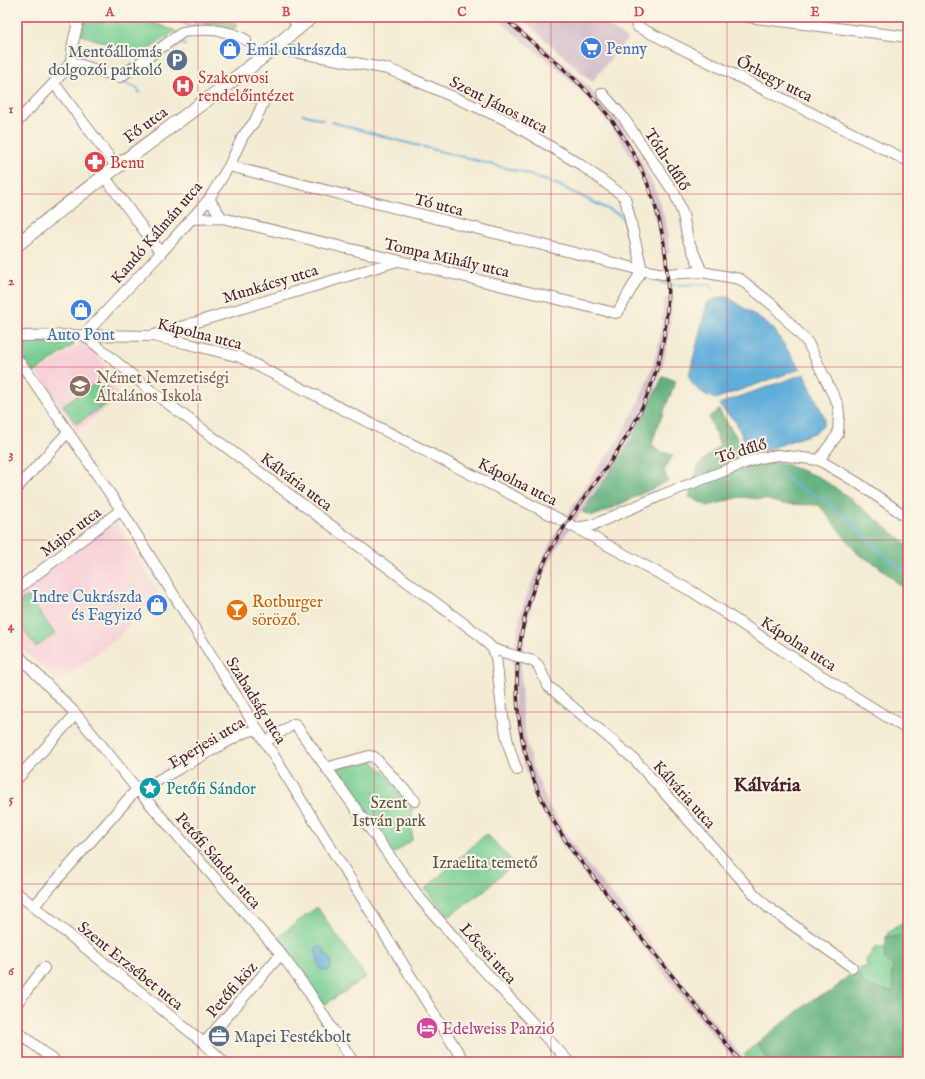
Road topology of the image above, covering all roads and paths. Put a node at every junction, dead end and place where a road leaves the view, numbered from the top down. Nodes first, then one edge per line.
1 (79, 17) edge
2 (311, 17) edge
3 (637, 17) edge
4 (748, 17) edge
5 (295, 22) edge
6 (908, 37) edge
7 (246, 40) dead end
8 (278, 44) junction
9 (71, 62) junction
10 (54, 83) junction
11 (602, 93) dead end
12 (264, 101) dead end
13 (17, 122) edge
14 (908, 161) edge
15 (116, 166) junction
16 (229, 166) junction
17 (104, 176) junction
18 (209, 199) junction
19 (222, 218) junction
20 (191, 219) junction
21 (17, 245) edge
22 (161, 253) junction
23 (397, 261) junction
24 (642, 270) junction
25 (702, 272) junction
26 (191, 323) junction
27 (84, 335) junction
28 (152, 336) junction
29 (17, 338) edge
30 (185, 343) junction
31 (17, 359) edge
32 (68, 432) junction
33 (819, 460) junction
34 (17, 488) edge
35 (121, 510) junction
36 (908, 518) edge
37 (576, 528) junction
38 (17, 590) edge
39 (496, 650) junction
40 (17, 654) edge
41 (76, 714) junction
42 (257, 729) junction
43 (908, 730) edge
44 (265, 742) junction
45 (326, 768) junction
46 (516, 770) dead end
47 (18, 778) edge
48 (137, 789) junction
49 (415, 801) dead end
50 (17, 893) edge
51 (34, 906) junction
52 (281, 954) junction
53 (852, 967) dead end
54 (44, 968) dead end
55 (17, 1003) edge
56 (17, 1030) edge
57 (204, 1043) junction
58 (56, 1062) edge
59 (224, 1062) edge
60 (353, 1062) edge
61 (464, 1062) edge
62 (569, 1062) edge

1 - 9 street
2 - 5 main road, Fő utca
3 - 14 street, Őrhegy utca
4 - 6 street
5 - 8 main road, Fő utca
7 - 9 street
8 - 15 main road, Fő utca
8 - 24 street, Szent János utca
9 - 10 street
10 - 13 street
10 - 15 street
11 - 25 street, Tóth-dűlő
12 - 16 street, Kandó Kálmán utca
15 - 17 main road, Fő utca
16 - 18 street, Kandó Kálmán utca
16 - 24 street, Tó utca
17 - 21 main road, Fő utca
17 - 22 street
18 - 19 street
18 - 20 street, Kandó Kálmán utca
19 - 20 street, Tompa Mihály utca
19 - 23 street, Tompa Mihály utca
20 - 22 street, Kandó Kálmán utca
22 - 27 street, Kandó Kálmán utca
23 - 24 street, Tompa Mihály utca
23 - 26 street, Munkácsy utca
24 - 25 street, Tó utca
25 - 33 street, Tó utca
26 - 28 street, Munkácsy utca
26 - 30 street
27 - 28 street, Kápolna utca
27 - 29 street, Kápolna utca
27 - 39 street, Kálvária utca
28 - 30 street, Kápolna utca
30 - 37 street, Kápolna utca
31 - 32 street, Szabadság utca
32 - 34 street
32 - 35 street, Szabadság utca
33 - 36 street, Tó dűlő
33 - 37 street, Tó dűlő
35 - 38 street, Major utca
35 - 42 street, Szabadság utca
37 - 43 street, Kápolna utca
39 - 46 street
39 - 53 street, Kálvária utca, bridge
40 - 41 street, Petőfi Sándor utca
41 - 47 street
41 - 48 street, Petőfi Sándor utca
42 - 44 street, Szabadság utca
42 - 48 street, Eperjesi utca
44 - 45 street
44 - 61 street, Szabadság utca
45 - 49 street
45 - 62 street, Lőcsei utca
48 - 51 street
48 - 52 street, Petőfi Sándor utca
50 - 51 street, Szent Erzsébet utca
51 - 57 street, Szent Erzsébet utca
52 - 57 street, Petőfi köz
52 - 60 street, Petőfi Sándor utca
54 - 55 street
56 - 58 street
57 - 59 street, Szent Erzsébet utca

